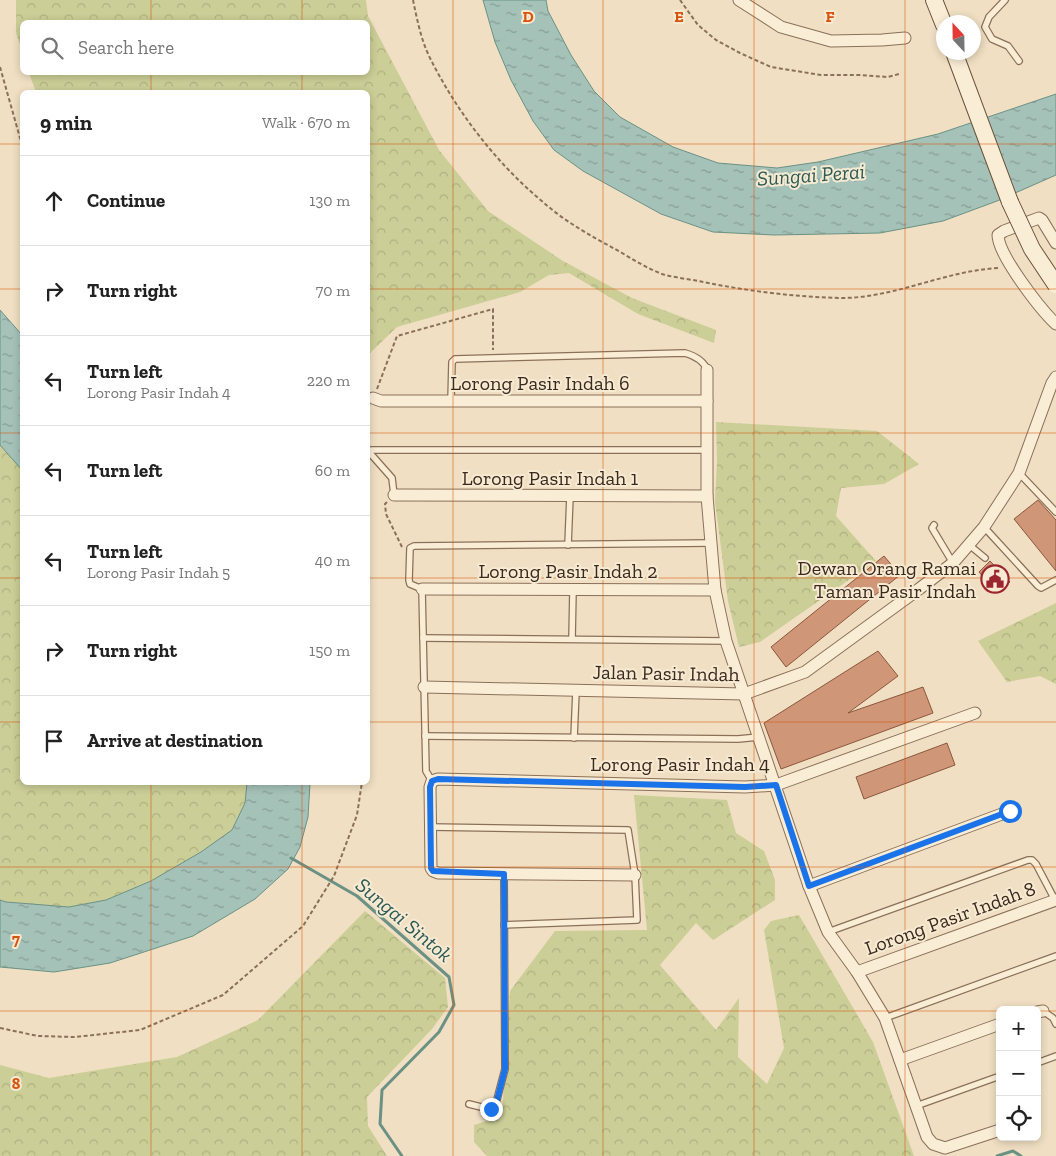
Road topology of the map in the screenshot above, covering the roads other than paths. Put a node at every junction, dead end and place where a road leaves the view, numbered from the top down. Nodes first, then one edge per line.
1 (739, 0) edge
2 (934, 0) edge
3 (1005, 0) edge
4 (940, 15) edge
5 (905, 38) dead end
6 (957, 60) edge
7 (1019, 61) dead end
8 (1056, 243) edge
9 (1056, 284) edge
10 (1056, 324) edge
11 (708, 370) joint
12 (1056, 377) edge
13 (373, 398) road end
14 (451, 401) junction
15 (707, 401) junction
16 (707, 450) junction
17 (370, 451) edge
18 (370, 453) edge
19 (1019, 473) junction
20 (394, 495) joint
21 (570, 496) junction
22 (707, 496) junction
23 (1056, 512) edge
24 (934, 525) dead end
25 (984, 527) junction
26 (711, 543) junction
27 (968, 544) junction
28 (568, 545) junction
29 (985, 558) dead end
30 (953, 562) junction
31 (1056, 580) edge
32 (422, 589) junction
33 (573, 590) junction
34 (715, 590) junction
35 (423, 638) junction
36 (572, 639) junction
37 (726, 641) junction
38 (424, 687) junction
39 (576, 691) junction
40 (744, 694) junction
41 (975, 713) dead end
42 (425, 736) junction
43 (759, 737) junction
44 (574, 738) junction
45 (432, 781) junction
46 (776, 785) junction
47 (1010, 811) dead end
48 (430, 827) junction
49 (504, 874) junction
50 (635, 876) junction
51 (809, 886) junction
52 (1056, 900) edge
53 (504, 925) junction
54 (828, 932) junction
55 (1056, 956) edge
56 (857, 972) junction
57 (1041, 1012) edge
58 (885, 1018) junction
59 (1056, 1024) edge
60 (996, 1025) edge
61 (1056, 1056) edge
62 (900, 1060) junction
63 (1041, 1062) edge
64 (996, 1077) edge
65 (469, 1104) dead end
66 (916, 1106) junction
67 (996, 1131) edge

1 - 5 street
2 - 4 main road
3 - 7 lane
6 - 9 main road, bridge
8 - 10 street
11 - 14 lane
11 - 15 street
12 - 19 street, Jalan Pasir Indah
13 - 14 street, Lorong Pasir Indah 6
14 - 15 street, Lorong Pasir Indah 6
15 - 16 street
16 - 17 lane
16 - 22 street
18 - 20 lane
19 - 23 lane
19 - 25 street, Jalan Pasir Indah
20 - 21 street, Lorong Pasir Indah 1
21 - 22 street, Lorong Pasir Indah 1
21 - 28 lane
22 - 26 street
24 - 30 lane
25 - 27 street, Jalan Pasir Indah
25 - 31 lane
26 - 28 lane
26 - 34 street
27 - 29 lane
27 - 30 street, Jalan Pasir Indah
28 - 32 lane
30 - 40 street, Jalan Pasir Indah
32 - 33 street, Lorong Pasir Indah 2
32 - 35 lane
33 - 34 street, Lorong Pasir Indah 2
33 - 36 lane
34 - 37 street
35 - 36 lane
35 - 38 lane
36 - 37 lane
37 - 40 street
38 - 39 street, Jalan Pasir Indah
38 - 42 lane
39 - 40 street, Jalan Pasir Indah
39 - 44 lane
40 - 43 street
41 - 46 street, Lorong Pasir Indah 4
42 - 44 lane
42 - 45 lane
43 - 44 lane
43 - 46 street
45 - 46 street, Lorong Pasir Indah 4
45 - 48 street
46 - 51 street
47 - 51 street
48 - 49 street
48 - 50 lane
49 - 50 street
49 - 53 lane
50 - 53 lane
51 - 54 street
52 - 54 lane
52 - 56 street, Lorong Pasir Indah 8
53 - 65 lane
54 - 56 street
55 - 58 lane
56 - 58 street
57 - 59 lane
58 - 62 street
60 - 62 street
61 - 63 lane
62 - 66 street
64 - 66 lane
66 - 67 street

